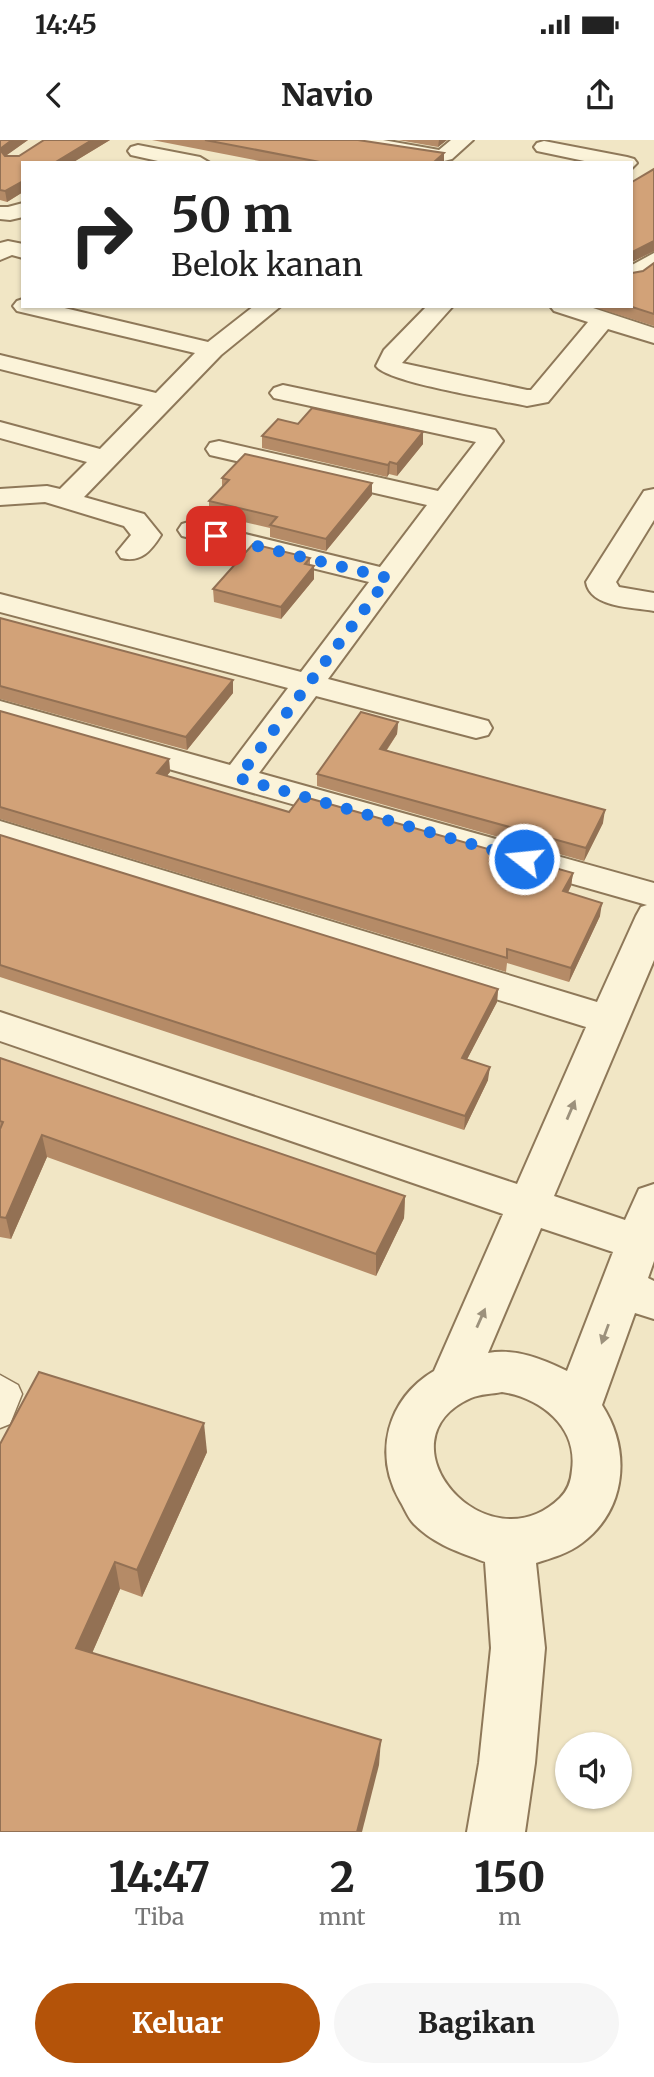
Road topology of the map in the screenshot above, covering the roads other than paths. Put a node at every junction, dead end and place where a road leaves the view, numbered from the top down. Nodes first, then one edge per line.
1 (348, 140) edge
2 (463, 140) edge
3 (548, 144) edge
4 (140, 149) edge
5 (191, 161) edge
6 (528, 161) edge
7 (615, 161) edge
8 (21, 210) edge
9 (0, 213) edge
10 (654, 260) edge
11 (633, 274) edge
12 (0, 300) edge
13 (21, 305) edge
14 (33, 308) edge
15 (263, 308) edge
16 (439, 308) edge
17 (582, 311) edge
18 (654, 336) edge
19 (212, 350) junction
20 (0, 362) edge
21 (283, 393) dead end
22 (161, 402) junction
23 (0, 430) edge
24 (219, 449) dead end
25 (106, 459) junction
26 (0, 497) edge
27 (654, 497) edge
28 (65, 500) junction
29 (445, 501) junction
30 (192, 530) dead end
31 (131, 552) dead end
32 (388, 578) junction
33 (654, 602) edge
34 (0, 603) edge
35 (308, 684) junction
36 (0, 711) edge
37 (476, 728) dead end
38 (238, 778) junction
39 (0, 833) edge
40 (654, 895) edge
41 (654, 916) edge
42 (609, 1020) junction
43 (0, 1026) edge
44 (654, 1201) edge
45 (530, 1206) junction
46 (639, 1243) junction
47 (638, 1294) edge
48 (453, 1381) junction
49 (0, 1387) edge
50 (577, 1408) junction
51 (0, 1415) edge
52 (509, 1543) junction
53 (496, 1832) edge

1 - 2 street
3 - 6 street
3 - 7 street
4 - 5 street
8 - 9 street
10 - 11 street
12 - 13 street
14 - 19 street
15 - 19 street
16 - 17 street
17 - 18 street
19 - 22 street
20 - 22 street
21 - 29 street
22 - 25 street
23 - 25 street
24 - 29 street
25 - 28 street
26 - 28 street
27 - 33 street
28 - 31 street
29 - 32 street
30 - 32 street
32 - 35 street
34 - 35 street
35 - 37 street
35 - 38 street
36 - 38 street
38 - 40 street
39 - 42 street
41 - 42 street
45 -> 42 street
43 - 45 street
44 - 46 street
45 - 46 street
48 -> 45 street
46 - 47 street
47 -> 50 street
48 - 50 street
48 - 52 street
49 - 51 lane
50 - 52 street
52 - 53 street

